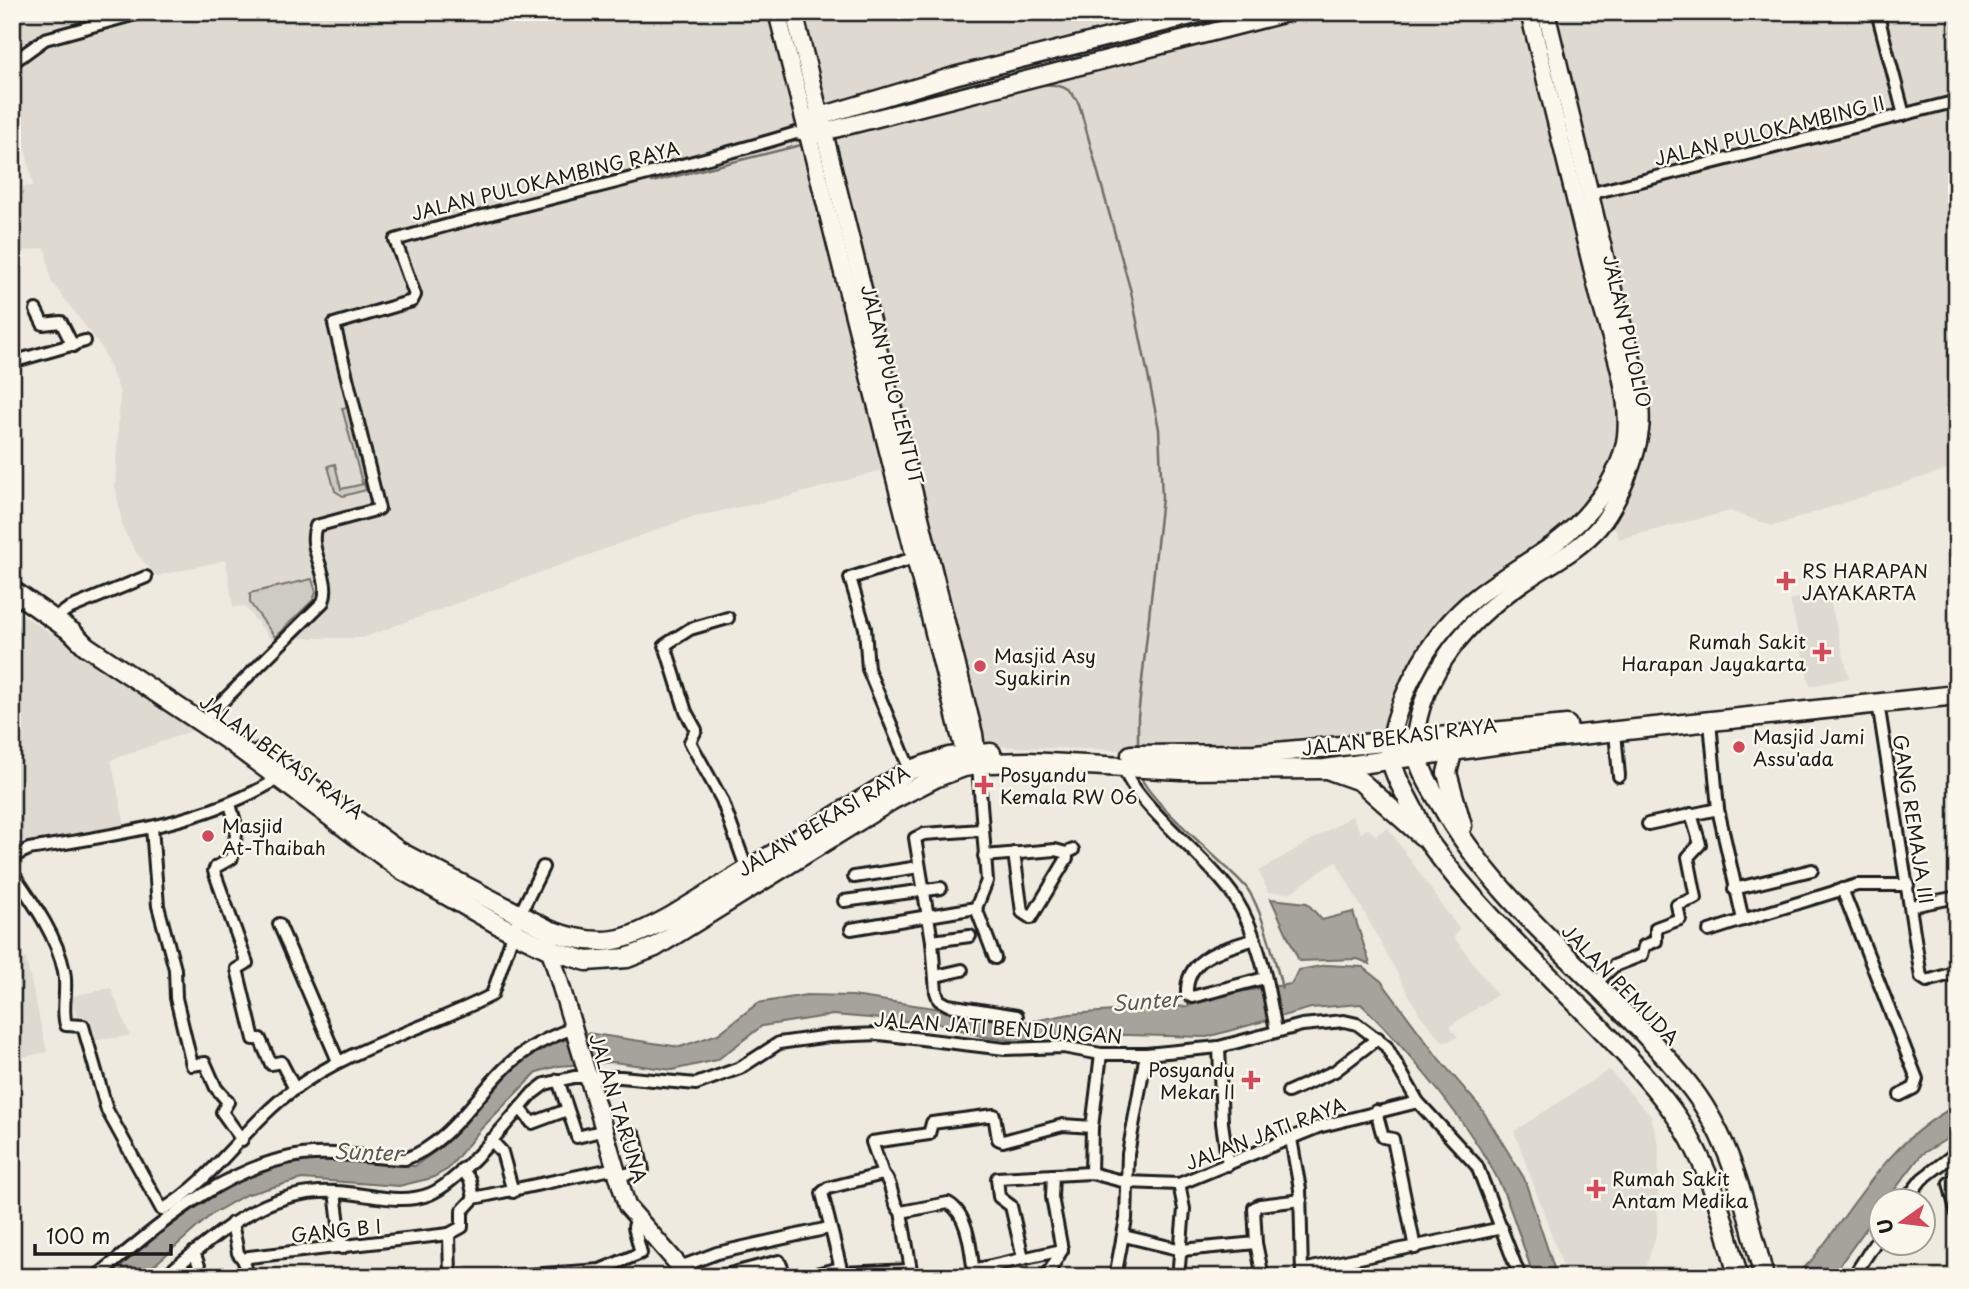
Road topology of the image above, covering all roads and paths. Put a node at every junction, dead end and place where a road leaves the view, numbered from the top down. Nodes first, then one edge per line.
1 (142, 12) edge
2 (777, 12) edge
3 (794, 12) edge
4 (1207, 12) edge
5 (1291, 12) edge
6 (1529, 12) edge
7 (1546, 12) edge
8 (1877, 12) edge
9 (12, 63) edge
10 (1957, 101) edge
11 (1903, 115) junction
12 (814, 134) junction
13 (1590, 194) junction
14 (1610, 307) junction
15 (36, 310) dead end
16 (85, 341) dead end
17 (74, 346) junction
18 (12, 362) edge
19 (914, 558) junction
20 (1519, 576) junction
21 (146, 577) dead end
22 (12, 590) edge
23 (728, 618) dead end
24 (52, 620) junction
25 (1415, 672) junction
26 (144, 677) junction
27 (1432, 678) junction
28 (1957, 682) edge
29 (1957, 695) edge
30 (1878, 703) junction
31 (210, 714) junction
32 (1710, 722) junction
33 (1566, 731) junction
34 (1615, 732) junction
35 (1415, 739) junction
36 (1390, 741) junction
37 (1452, 753) junction
38 (1417, 759) junction
39 (1151, 761) junction
40 (1391, 762) junction
41 (973, 763) junction
42 (1126, 763) junction
43 (910, 769) junction
44 (1325, 769) junction
45 (1619, 776) dead end
46 (278, 779) junction
47 (230, 804) junction
48 (1718, 809) junction
49 (1691, 814) junction
50 (1648, 824) dead end
51 (152, 827) junction
52 (981, 830) junction
53 (1429, 844) junction
54 (1014, 853) junction
55 (1471, 853) junction
56 (984, 856) junction
57 (12, 857) edge
58 (542, 867) dead end
59 (919, 867) junction
60 (747, 870) junction
61 (1812, 870) dead end
62 (12, 872) edge
63 (854, 877) dead end
64 (1908, 886) junction
65 (941, 888) dead end
66 (1734, 889) junction
67 (1842, 889) junction
68 (923, 891) junction
69 (1957, 897) edge
70 (844, 901) dead end
71 (1912, 906) junction
72 (976, 908) junction
73 (927, 916) junction
74 (1743, 920) junction
75 (279, 924) dead end
76 (517, 924) junction
77 (851, 929) dead end
78 (550, 930) junction
79 (1709, 931) dead end
80 (970, 936) dead end
81 (1255, 939) junction
82 (932, 942) junction
83 (550, 950) junction
84 (995, 958) dead end
85 (962, 970) dead end
86 (1957, 972) edge
87 (936, 976) junction
88 (1266, 980) junction
89 (1595, 984) junction
90 (1017, 1016) dead end
91 (1276, 1029) junction
92 (574, 1031) junction
93 (1378, 1038) junction
94 (1219, 1047) junction
95 (1101, 1054) junction
96 (1146, 1054) junction
97 (338, 1061) junction
98 (588, 1074) junction
99 (558, 1080) junction
100 (295, 1089) junction
101 (1288, 1092) dead end
102 (1900, 1095) dead end
103 (1418, 1102) junction
104 (520, 1108) junction
105 (567, 1110) junction
106 (1376, 1111) junction
107 (1092, 1128) junction
108 (605, 1130) junction
109 (635, 1136) dead end
110 (1290, 1139) junction
111 (242, 1140) junction
112 (491, 1140) junction
113 (1957, 1152) edge
114 (1228, 1165) junction
115 (462, 1169) junction
116 (617, 1172) junction
117 (1091, 1173) junction
118 (883, 1174) junction
119 (1053, 1175) junction
120 (1957, 1178) edge
121 (1126, 1182) junction
122 (1179, 1184) junction
123 (1914, 1188) edge
124 (335, 1192) junction
125 (513, 1192) junction
126 (474, 1198) junction
127 (1301, 1200) junction
128 (901, 1212) junction
129 (1957, 1214) edge
130 (636, 1220) junction
131 (230, 1224) junction
132 (829, 1228) junction
133 (1502, 1228) junction
134 (449, 1234) junction
135 (1124, 1236) junction
136 (1256, 1242) junction
137 (342, 1248) junction
138 (1415, 1248) junction
139 (1062, 1250) junction
140 (1182, 1250) junction
141 (194, 1252) junction
142 (1868, 1253) edge
143 (1023, 1258) junction
144 (244, 1261) junction
145 (1179, 1266) dead end
146 (685, 1272) edge
147 (842, 1273) edge
148 (974, 1273) edge
149 (1302, 1273) edge
150 (1763, 1276) edge
151 (96, 1277) edge
152 (163, 1277) edge
153 (204, 1277) edge
154 (248, 1277) edge
155 (450, 1277) edge
156 (499, 1277) edge
157 (718, 1277) edge
158 (786, 1277) edge
159 (804, 1277) edge
160 (1046, 1277) edge
161 (1115, 1277) edge
162 (1263, 1277) edge
163 (1520, 1277) edge
164 (1738, 1277) edge
165 (1853, 1277) edge

1 - 9 street
2 - 12 street, JALAN PULO LENTUT
3 - 12 street, JALAN PULO LENTUT
4 - 12 street, JALAN PULOKAMBING RAYA
5 - 12 street, JALAN PULOKAMBING RAYA
6 - 14 street, JALAN PULOLIO
7 - 13 street, JALAN PULOLIO
8 - 11 street
10 - 11 street, JALAN PULOKAMBING II
11 - 13 street, JALAN PULOKAMBING II
12 - 19 street, JALAN PULO LENTUT
12 - 31 street, JALAN PULOKAMBING RAYA
12 - 41 street, JALAN PULO LENTUT
13 - 14 street, JALAN PULOLIO
14 - 20 street, JALAN PULOLIO
15 - 17 street
16 - 17 street
17 - 18 street
19 - 41 street, JALAN PULO LENTUT
19 - 43 street
20 - 25 street, JALAN PULOLIO
20 - 27 street, JALAN PULOLIO
21 - 24 street
22 - 24 main road, JALAN BEKASI RAYA
23 - 60 street
24 - 26 main road, JALAN BEKASI RAYA
25 - 27 street
25 - 36 street, JALAN PULOLIO
26 - 31 main road, JALAN BEKASI RAYA
26 - 46 main road, JALAN BEKASI RAYA
27 - 35 street, JALAN PULOLIO
28 - 33 main road, JALAN BEKASI RAYA
29 - 30 main road, JALAN BEKASI RAYA
30 - 32 main road, JALAN BEKASI RAYA
30 - 64 street, GANG REMAJA III
31 - 76 main road, JALAN BEKASI RAYA
32 - 34 main road, JALAN BEKASI RAYA
32 - 48 street
33 - 34 main road, JALAN BEKASI RAYA
33 - 35 main road, JALAN BEKASI RAYA
33 - 37 main road, JALAN BEKASI RAYA
34 - 45 street
35 - 36 main road, JALAN BEKASI RAYA
35 - 38 main road, JALAN PEMUDA
36 - 39 main road, JALAN BEKASI RAYA
36 - 40 main road
37 - 38 main road, JALAN BEKASI RAYA
37 - 55 main road
38 - 40 main road, JALAN BEKASI RAYA
38 - 55 main road, JALAN PEMUDA
39 - 42 main road, JALAN BEKASI RAYA
39 - 44 main road, JALAN BEKASI RAYA
40 - 44 main road, JALAN BEKASI RAYA
40 - 53 main road
41 - 42 main road, JALAN BEKASI RAYA
41 - 43 main road, JALAN BEKASI RAYA
41 - 52 street
41 - 83 main road, JALAN BEKASI RAYA
42 - 81 street
43 - 60 main road, JALAN BEKASI RAYA
44 - 53 main road
46 - 47 street
46 - 76 main road, JALAN BEKASI RAYA
47 - 51 street
47 - 100 street
48 - 49 street
48 - 66 street
49 - 50 street
49 - 89 street
51 - 57 street
51 - 111 street
52 - 56 street
52 - 59 street
53 - 164 main road
54 - 54 street
54 - 56 street
55 - 89 main road, JALAN PEMUDA
56 - 72 street
58 - 76 street
59 - 63 street
59 - 68 street
60 - 78 main road, JALAN BEKASI RAYA
61 - 66 street
62 - 111 street
64 - 67 street
64 - 71 street, GANG REMAJA III
65 - 68 street
66 - 74 street
67 - 74 street
67 - 102 street
68 - 70 street
68 - 73 street
69 - 71 street
71 - 86 street, GANG REMAJA III
72 - 73 street
72 - 84 street
73 - 77 street
73 - 82 street
74 - 79 street
75 - 97 street
76 - 78 main road, JALAN BEKASI RAYA
76 - 83 main road, JALAN BEKASI RAYA
76 - 97 street
78 - 83 street, JALAN TARUNA
80 - 82 street
81 - 88 street
81 - 88 street
82 - 87 street
83 - 92 street, JALAN TARUNA
85 - 87 street
87 - 90 street
88 - 91 street
89 - 150 main road, JALAN PEMUDA
91 - 93 street, JALAN JATI BENDUNGAN
91 - 94 street, JALAN JATI BENDUNGAN
92 - 98 street, JALAN TARUNA
92 - 151 street
93 - 101 street
93 - 103 street
94 - 96 street, JALAN JATI BENDUNGAN
94 - 114 street
95 - 96 street, JALAN JATI BENDUNGAN
95 - 98 street, JALAN JATI BENDUNGAN
95 - 107 street
96 - 121 street
97 - 100 street
98 - 99 street, JALAN JATI BENDUNGAN
98 - 108 street, JALAN TARUNA
99 - 104 street
99 - 105 street
100 - 111 street
103 - 106 street, JALAN JATI RAYA
103 - 133 street
104 - 105 street
104 - 112 street
105 - 108 street
106 - 110 street, JALAN JATI RAYA
106 - 138 street
107 - 117 street
107 - 118 street
108 - 116 street, JALAN TARUNA
109 - 116 street
110 - 114 street, JALAN JATI RAYA
110 - 127 street
112 - 115 street
112 - 125 street
113 - 123 street
114 - 122 street, JALAN JATI RAYA
115 - 124 street
115 - 126 street
116 - 125 street
116 - 130 street, JALAN TARUNA
117 - 119 street, JALAN JATI RAYA
117 - 121 street, JALAN JATI RAYA
118 - 128 street
118 - 132 street
119 - 139 street
119 - 143 street, JALAN JATI RAYA
120 - 129 street
121 - 122 street, JALAN JATI RAYA
121 - 135 street
122 - 140 street
124 - 131 street
124 - 137 street
125 - 126 street
126 - 134 street
127 - 136 street
127 - 149 street
128 - 147 street
128 - 148 street
130 - 146 street, JALAN TARUNA
130 - 156 street
131 - 141 street
131 - 144 street
132 - 146 street
132 - 147 street
133 - 138 street
133 - 163 street
134 - 137 street, GANG B I
134 - 155 street
135 - 140 street
135 - 161 street
136 - 140 street
136 - 162 street
137 - 144 street, GANG B I
138 - 149 street
139 - 143 street
139 - 160 street
140 - 145 street
141 - 152 street
141 - 153 street
142 - 165 street
143 - 148 street
144 - 154 street
147 - 159 street
157 - 158 street

